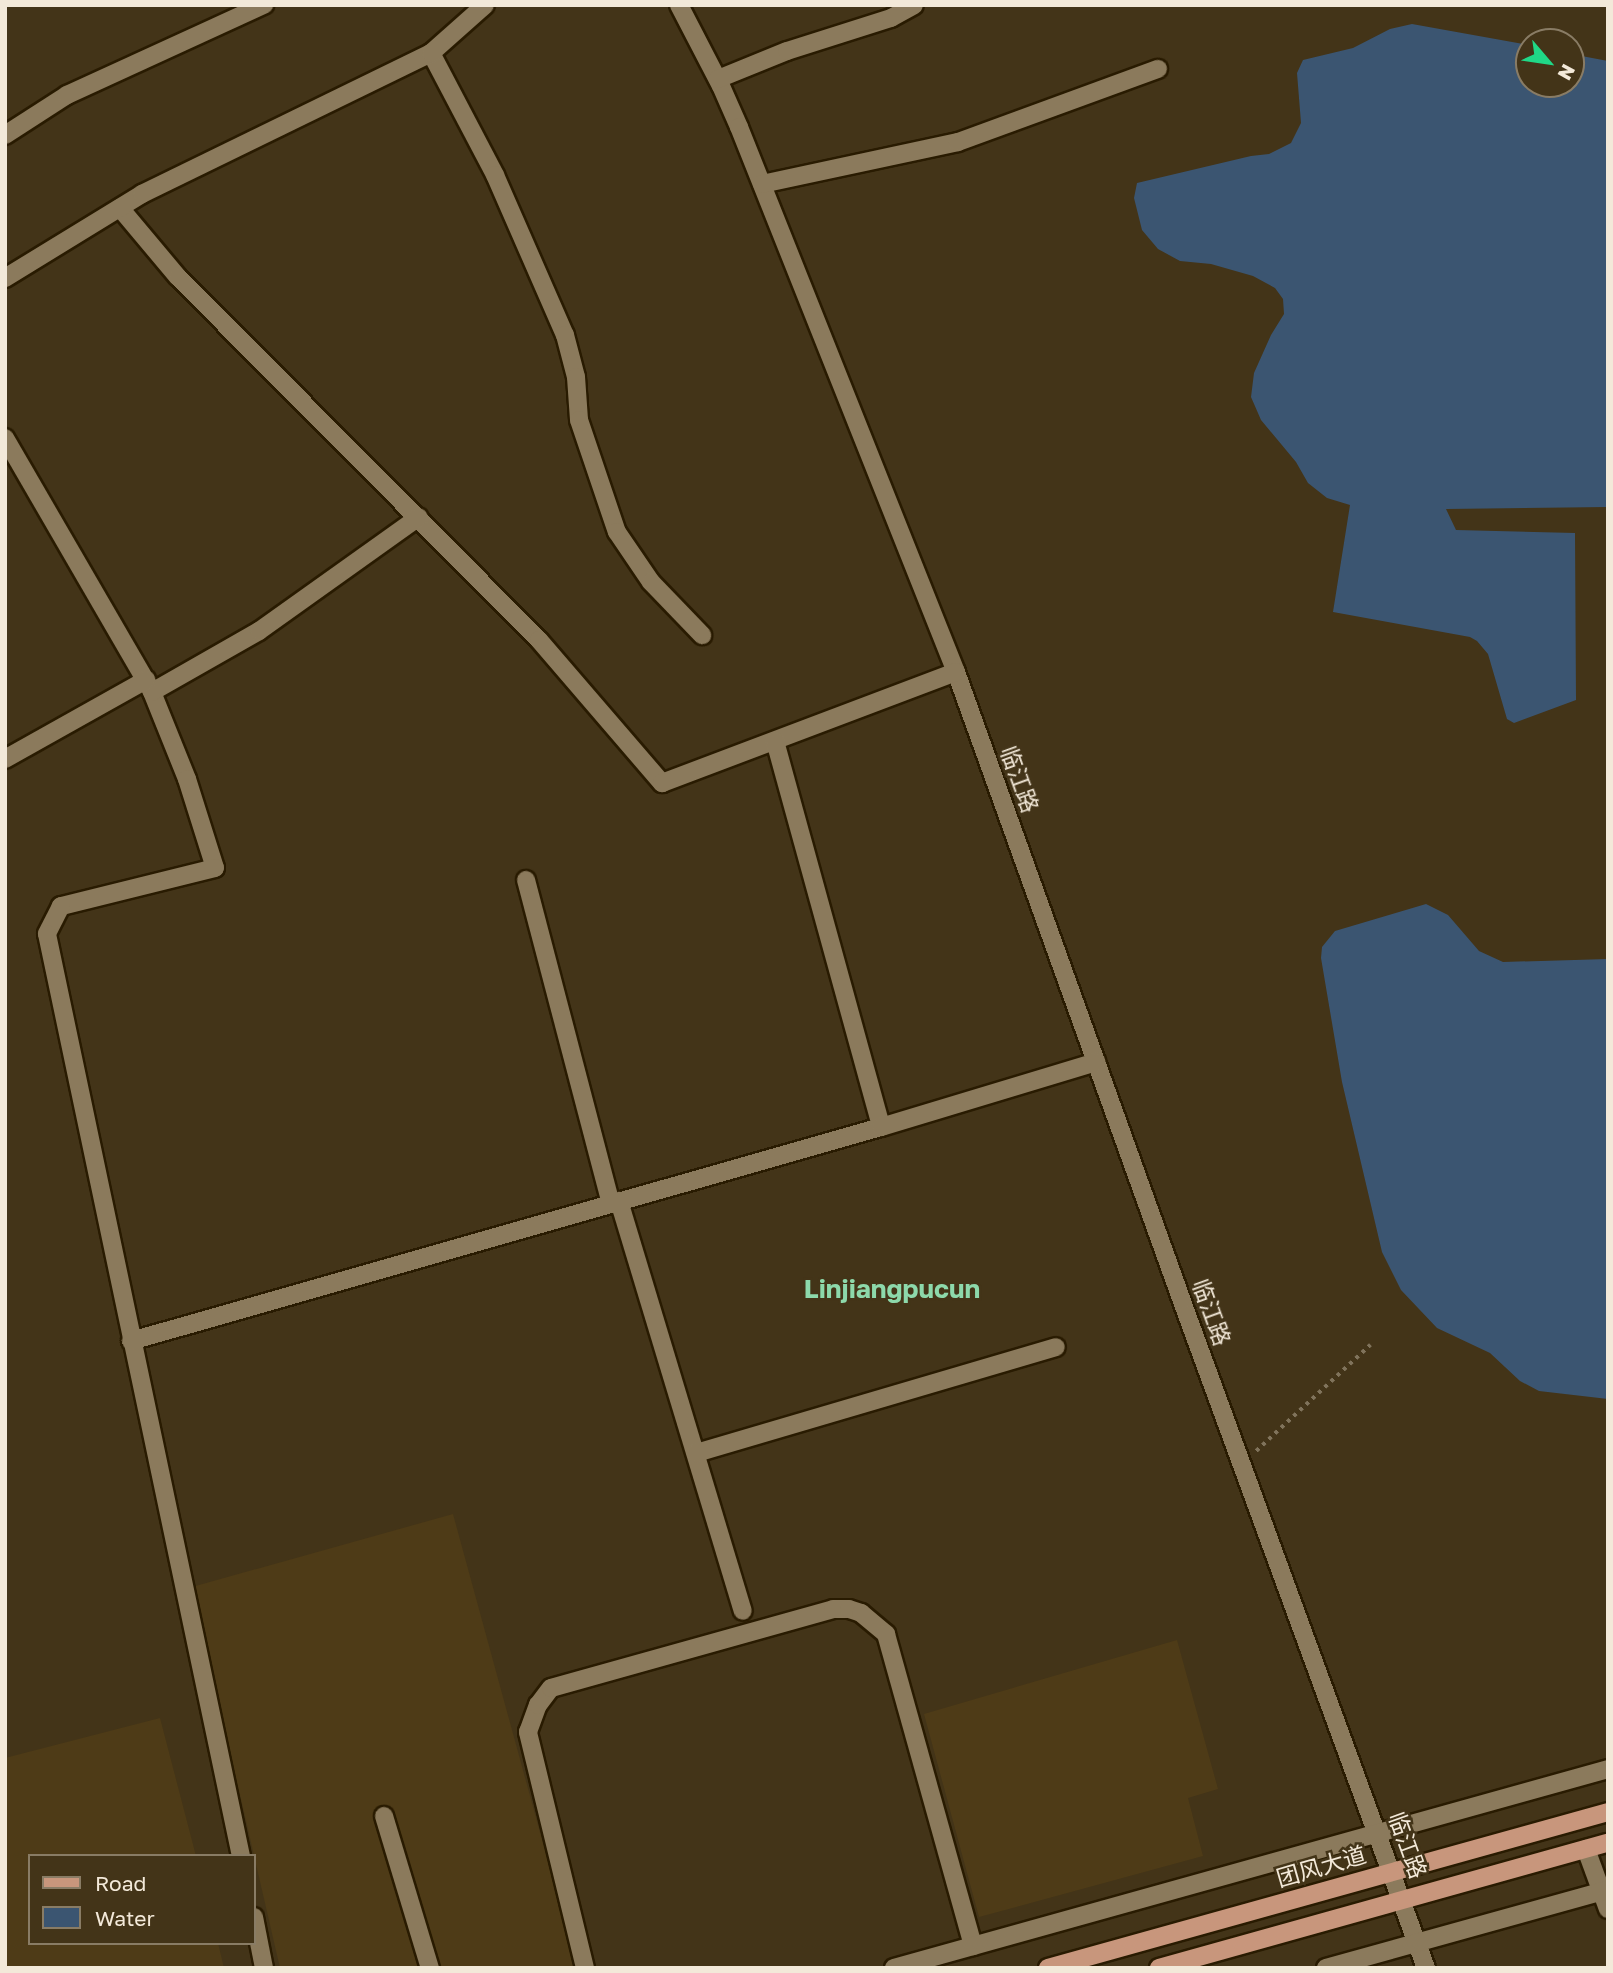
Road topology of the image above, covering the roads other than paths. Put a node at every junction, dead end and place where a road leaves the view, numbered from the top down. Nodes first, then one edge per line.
1 (264, 5) edge
2 (485, 5) edge
3 (679, 5) edge
4 (914, 5) edge
5 (432, 53) junction
6 (1158, 69) dead end
7 (718, 79) junction
8 (5, 135) edge
9 (762, 184) junction
10 (120, 208) junction
11 (5, 278) edge
12 (5, 438) edge
13 (419, 517) junction
14 (702, 635) dead end
15 (956, 672) junction
16 (149, 686) junction
17 (775, 741) junction
18 (5, 759) edge
19 (526, 880) dead end
20 (1096, 1062) junction
21 (881, 1127) junction
22 (615, 1202) junction
23 (131, 1341) junction
24 (1056, 1347) dead end
25 (696, 1453) junction
26 (743, 1611) dead end
27 (1608, 1769) edge
28 (1608, 1812) edge
29 (384, 1816) dead end
30 (1378, 1833) junction
31 (1608, 1843) edge
32 (1586, 1849) junction
33 (241, 1854) edge
34 (1392, 1872) junction
35 (1604, 1891) edge
36 (1402, 1900) junction
37 (1608, 1909) edge
38 (256, 1927) edge
39 (1417, 1942) junction
40 (973, 1946) junction
41 (264, 1968) edge
42 (429, 1968) edge
43 (585, 1968) edge
44 (894, 1968) edge
45 (1048, 1968) edge
46 (1159, 1968) edge
47 (1326, 1968) edge
48 (1426, 1968) edge

1 - 8 street
2 - 5 street
3 - 7 street, 临江路
4 - 7 street
5 - 10 street
5 - 14 street
6 - 9 street
7 - 9 street, 临江路
9 - 15 street, 临江路
10 - 11 street
10 - 13 street
12 - 16 street
13 - 16 street
13 - 17 street
15 - 17 street
15 - 20 street, 临江路
16 - 18 street
16 - 23 street
17 - 21 street
19 - 22 street
20 - 21 street
20 - 30 street, 临江路
21 - 22 street
22 - 23 street
22 - 25 street
23 - 33 street
24 - 25 street
25 - 26 street
27 - 30 street
28 - 34 main road, 团风大道
29 - 42 street
30 - 34 street, 临江路
30 - 40 street
31 - 32 main road
32 - 35 street
32 - 36 main road
34 - 36 street, 临江路
34 - 45 main road, 团风大道
35 - 37 street
35 - 39 street
36 - 39 street, 临江路
36 - 46 main road
38 - 41 street
39 - 47 street
39 - 48 street, 临江路
40 - 43 street
40 - 44 street

